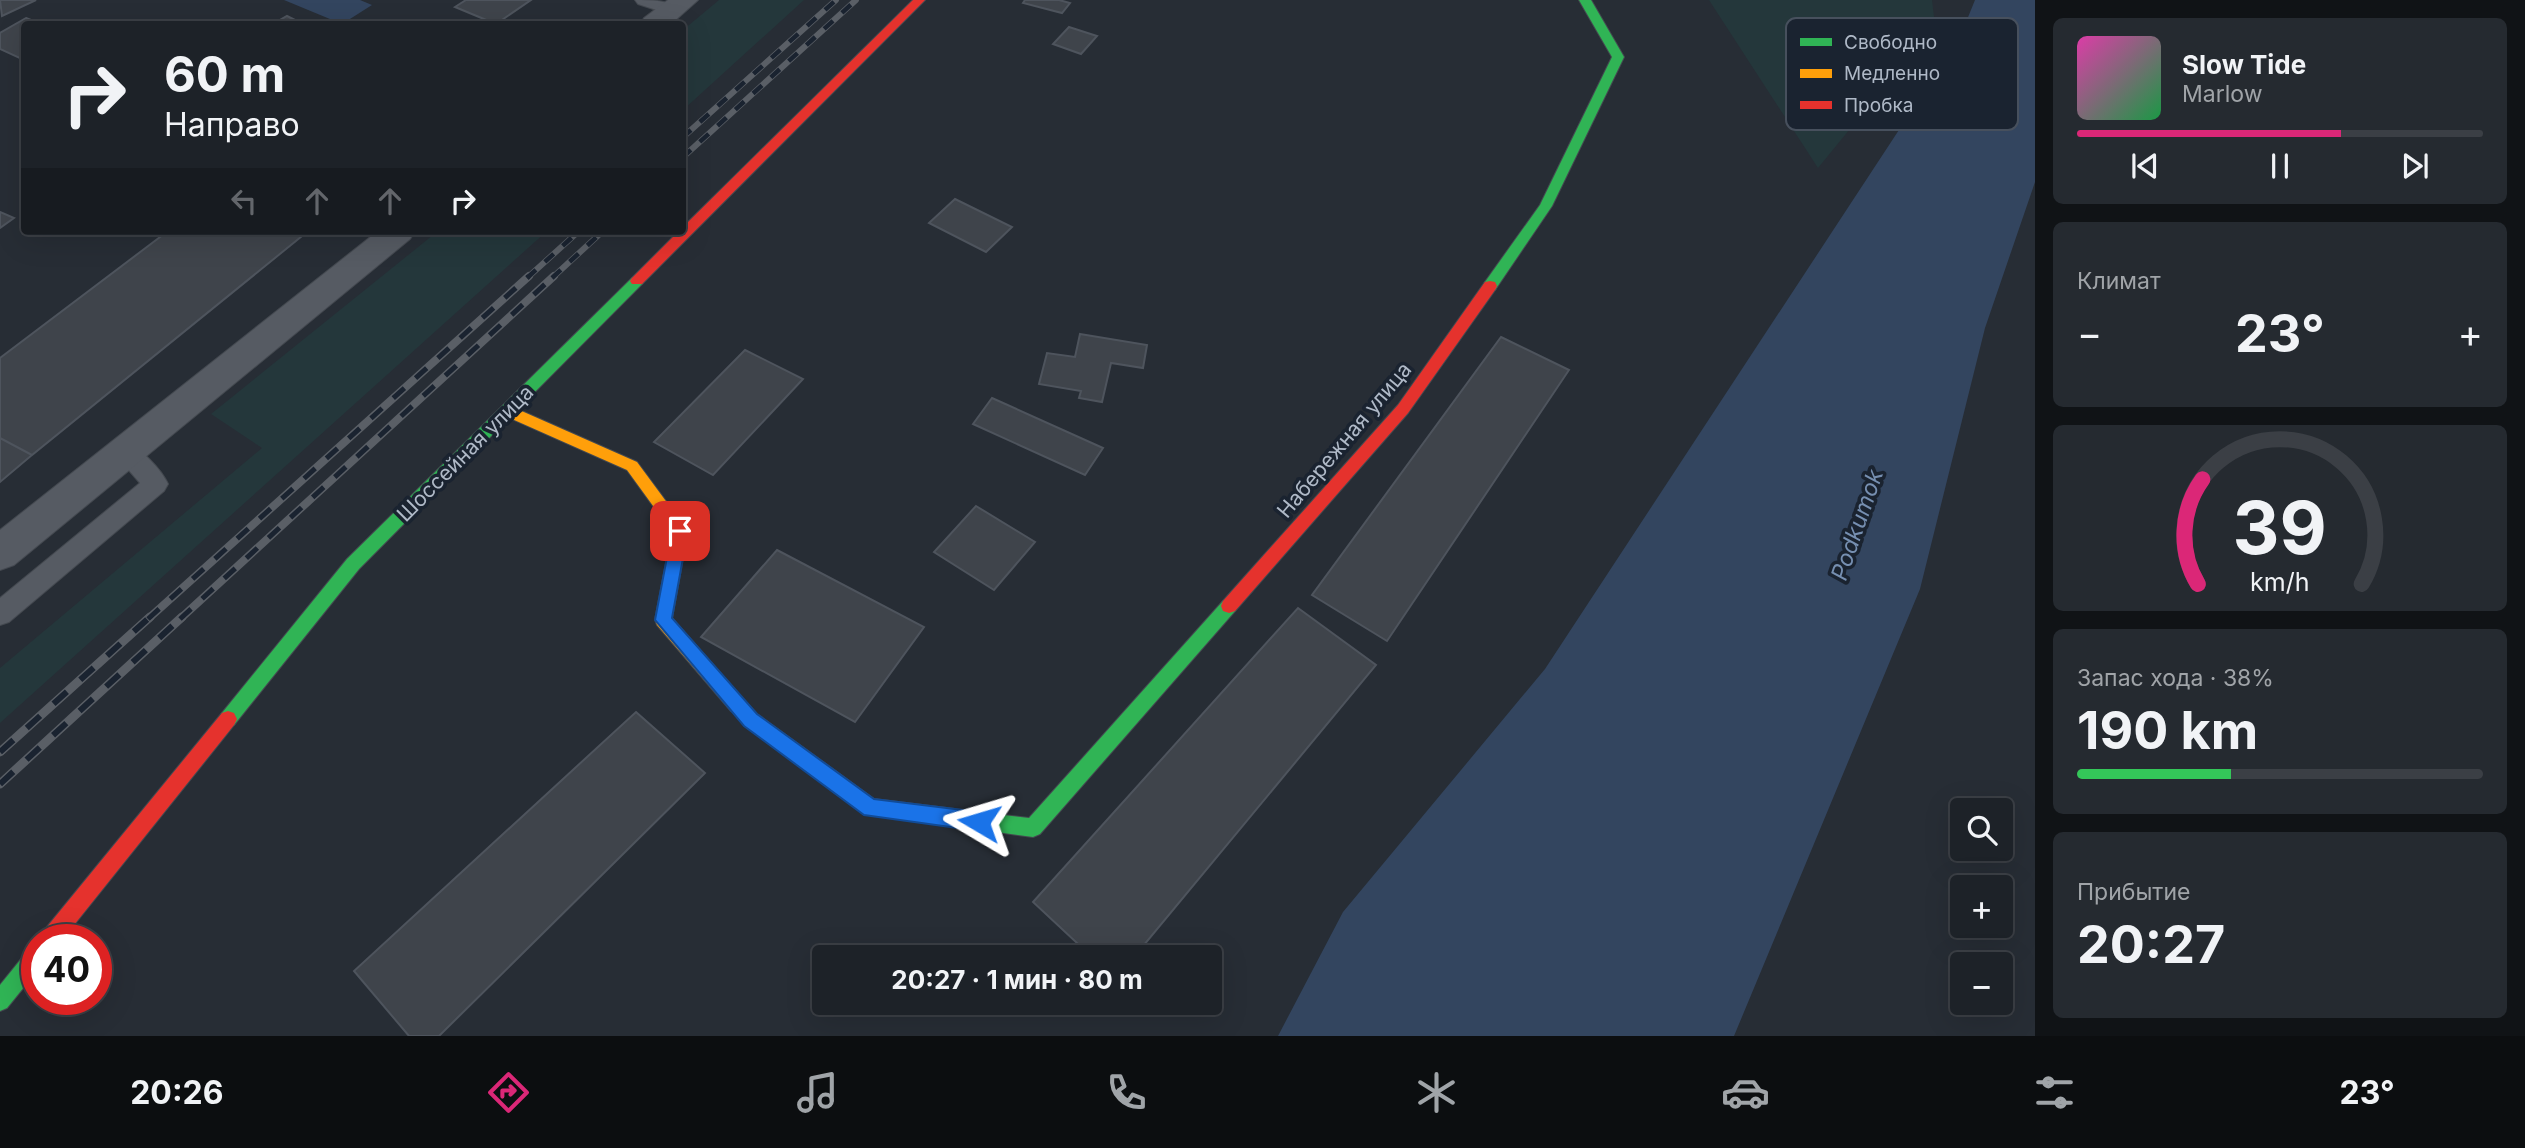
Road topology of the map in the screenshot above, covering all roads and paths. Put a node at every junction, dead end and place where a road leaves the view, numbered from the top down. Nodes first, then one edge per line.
1 (644, 0) edge
2 (919, 0) edge
3 (1585, 0) edge
4 (670, 12) edge
5 (686, 233) edge
6 (394, 235) edge
7 (684, 235) edge
8 (508, 411) junction
9 (125, 452) junction
10 (0, 554) edge
11 (0, 614) edge
12 (62, 924) edge
13 (21, 975) edge
14 (0, 1001) edge

1 - 4 lane
2 - 5 street, Шоссейная улица
3 - 8 street, Набережная улица
6 - 9 street
7 - 8 street, Шоссейная улица
8 - 12 street, Шоссейная улица
9 - 10 street
9 - 11 lane
13 - 14 street

